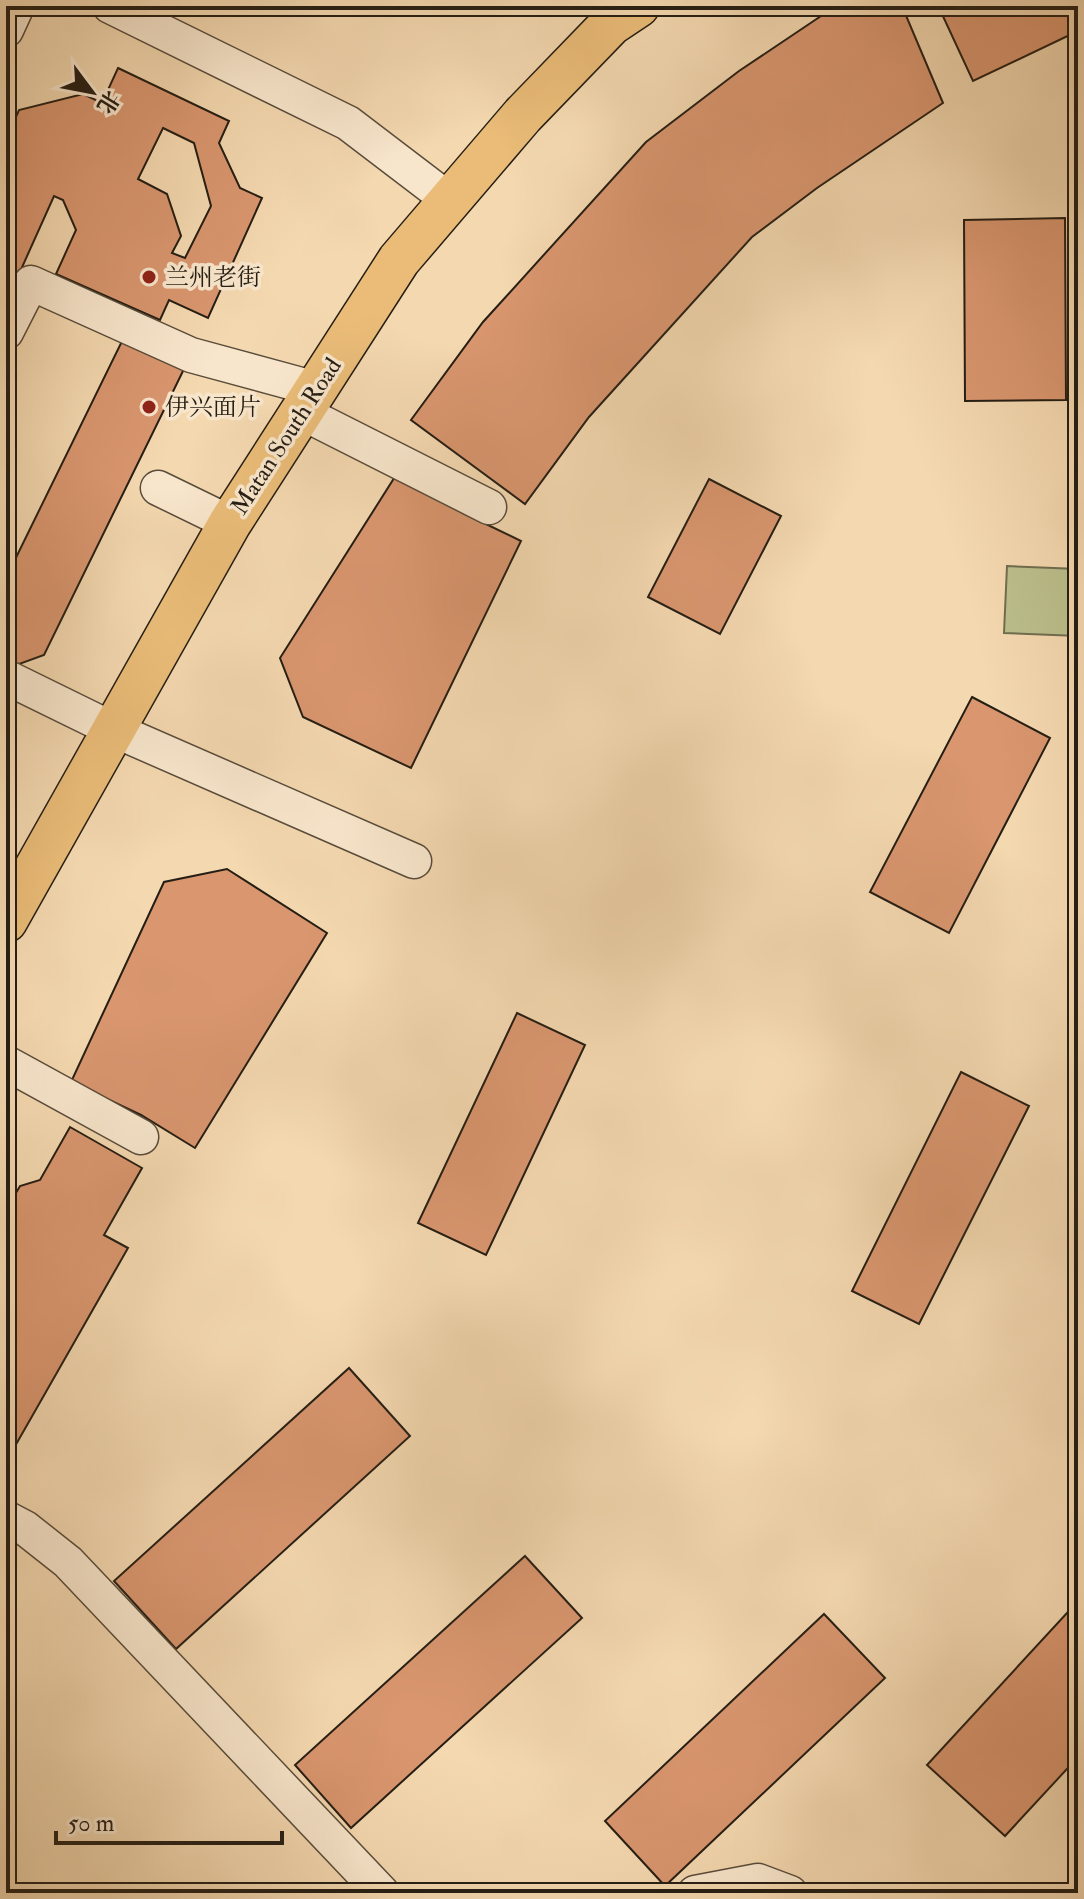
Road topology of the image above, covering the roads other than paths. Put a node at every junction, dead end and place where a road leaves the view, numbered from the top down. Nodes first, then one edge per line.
1 (17, 6) edge
2 (110, 6) edge
3 (638, 6) edge
4 (6, 30) edge
5 (449, 200) junction
6 (6, 332) edge
7 (309, 401) junction
8 (158, 488) dead end
9 (489, 507) dead end
10 (230, 523) junction
11 (6, 677) edge
12 (112, 729) junction
13 (414, 861) dead end
14 (6, 921) edge
15 (6, 1063) edge
16 (141, 1137) dead end
17 (6, 1518) edge
18 (382, 1893) edge
19 (695, 1893) edge
20 (790, 1893) edge

1 - 4 street
2 - 5 street
3 - 5 main road, Matan South Road
5 - 7 main road, Matan South Road
6 - 7 street
7 - 9 street
7 - 10 main road, Matan South Road
8 - 10 street
10 - 12 main road, Matan South Road
11 - 12 street
12 - 13 street
12 - 14 main road, Matan South Road
15 - 16 street
17 - 18 street
19 - 20 street

